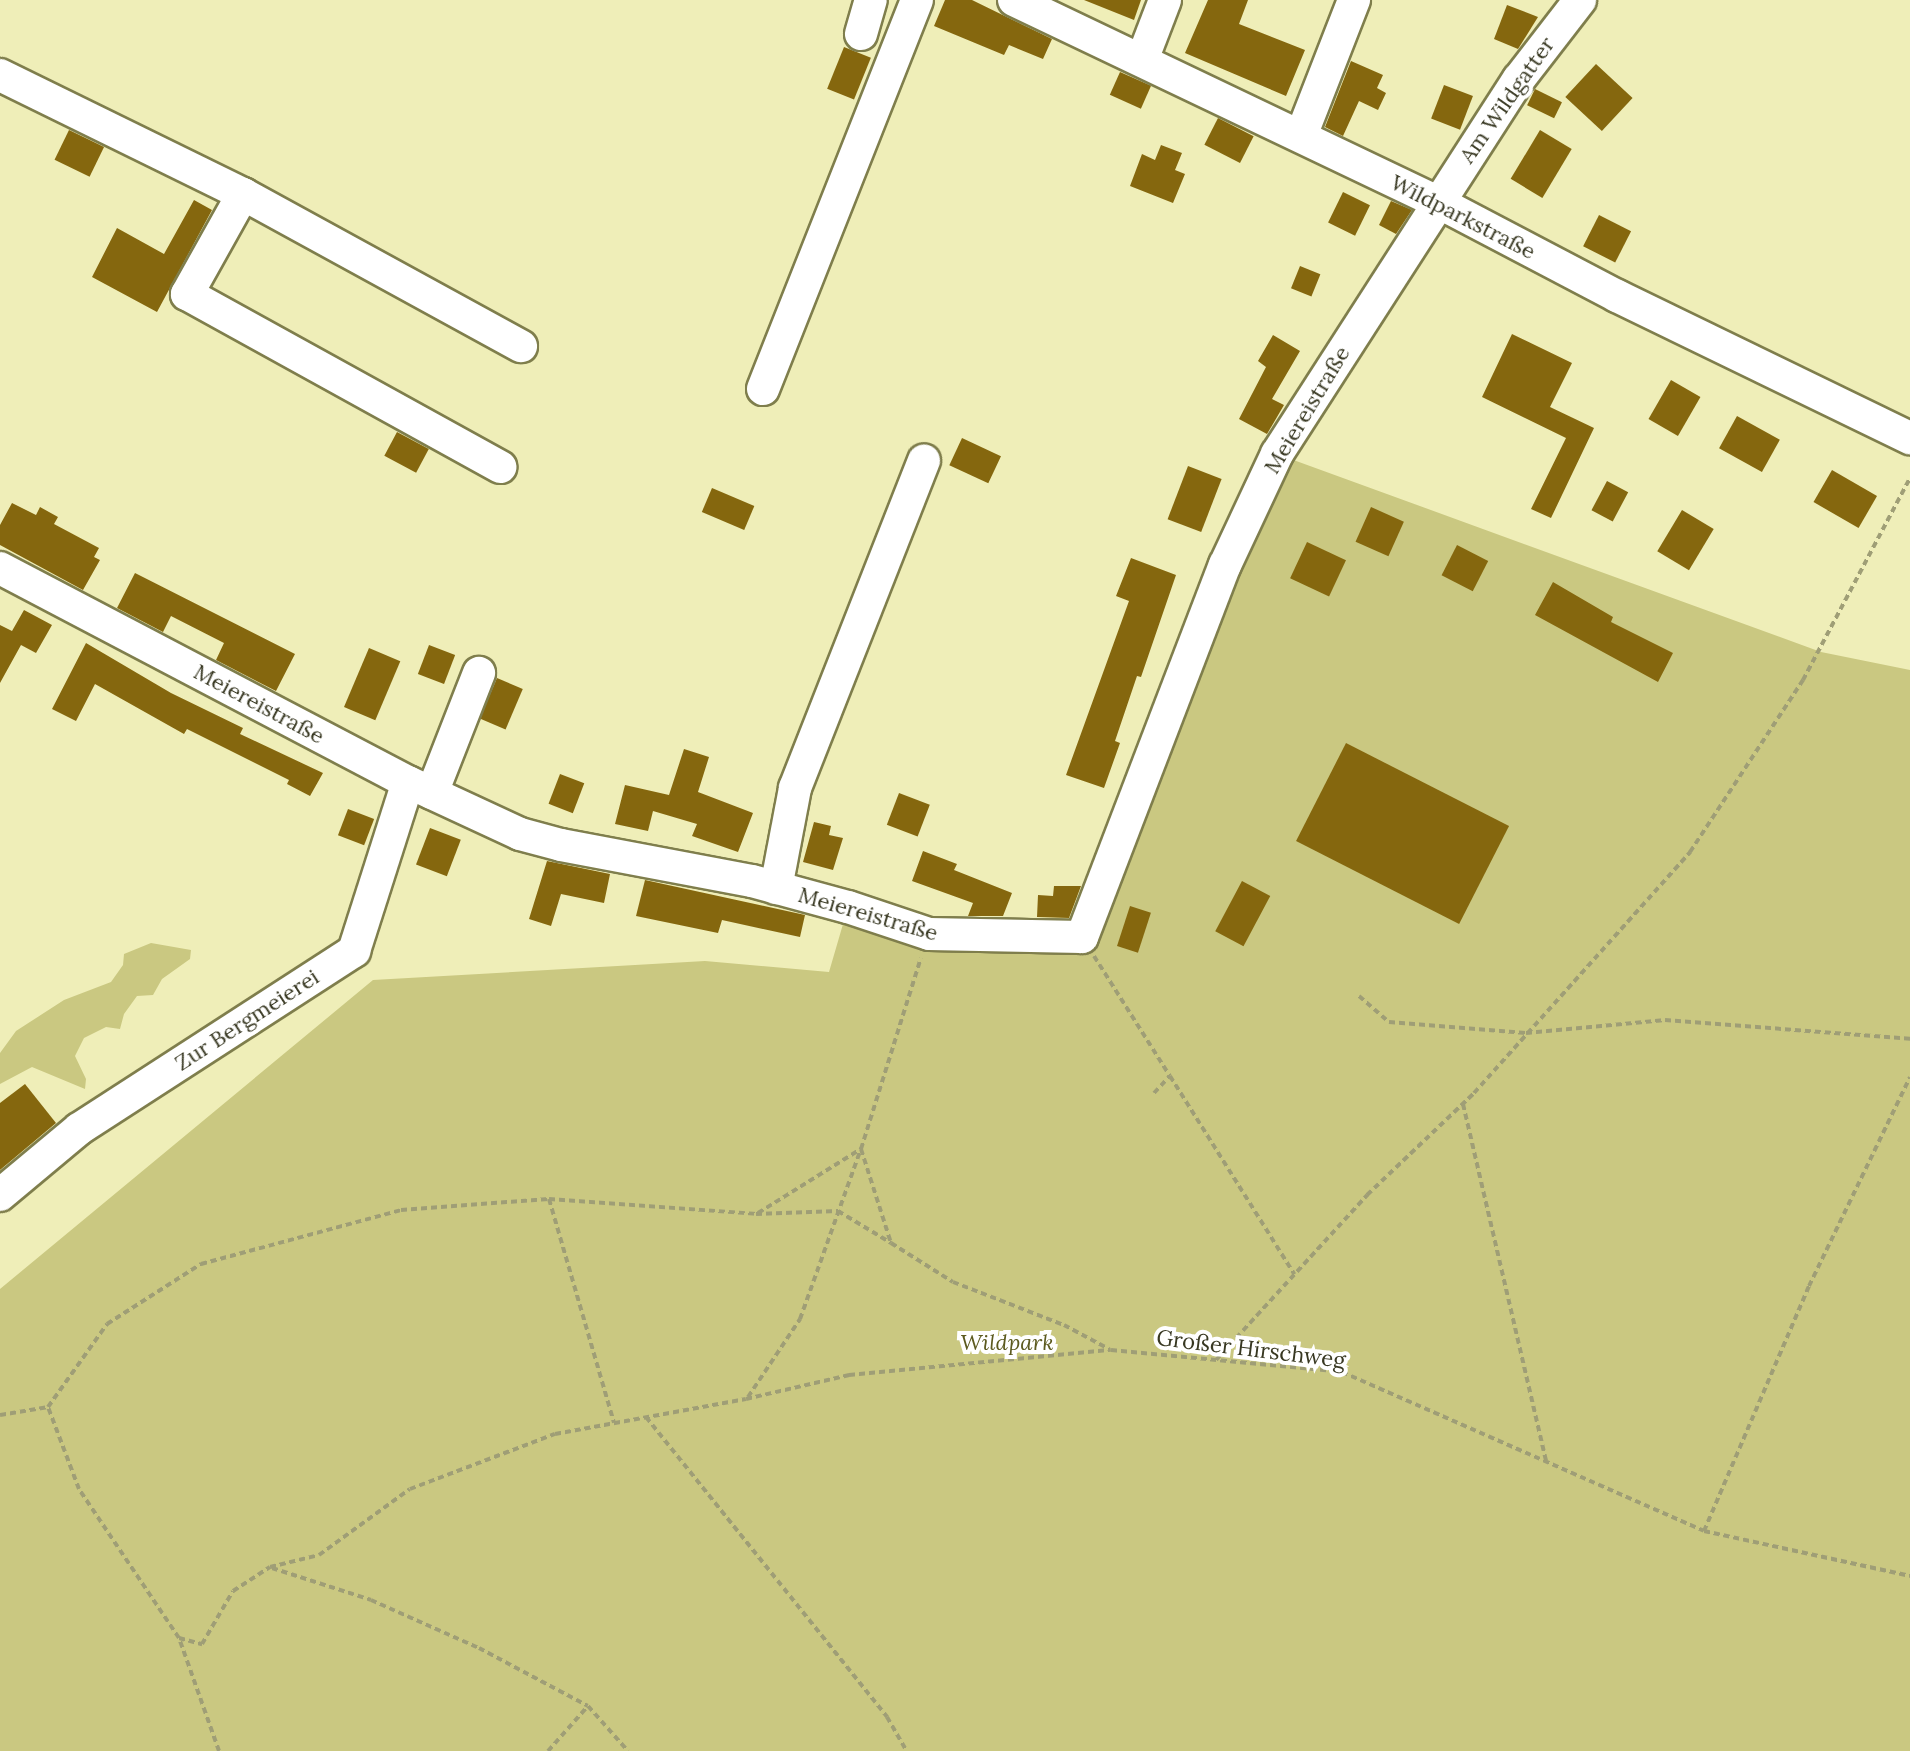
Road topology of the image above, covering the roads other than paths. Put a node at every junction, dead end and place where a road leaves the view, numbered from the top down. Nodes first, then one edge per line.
1 (871, 0) edge
2 (917, 0) edge
3 (1165, 0) edge
4 (1354, 0) edge
5 (1580, 0) edge
6 (1034, 4) edge
7 (861, 34) dead end
8 (1142, 60) junction
9 (0, 75) edge
10 (1301, 136) junction
11 (243, 194) junction
12 (1438, 202) junction
13 (521, 346) dead end
14 (763, 389) dead end
15 (1910, 438) edge
16 (924, 460) dead end
17 (500, 467) dead end
18 (0, 568) edge
19 (479, 673) dead end
20 (420, 788) junction
21 (776, 888) junction
22 (0, 1195) edge

1 - 7 street
2 - 14 street
3 - 8 street
4 - 10 street
5 - 12 street, Am Wildgatter
6 - 8 street, Wildparkstraße
8 - 10 street, Wildparkstraße
9 - 11 street
10 - 12 street, Wildparkstraße
11 - 13 street
11 - 17 street
12 - 15 street, Wildparkstraße
12 - 21 street, Meiereistraße
16 - 21 street
18 - 20 street, Meiereistraße
19 - 20 street, Zur Bergmeierei
20 - 21 street, Meiereistraße
20 - 22 street, Zur Bergmeierei

